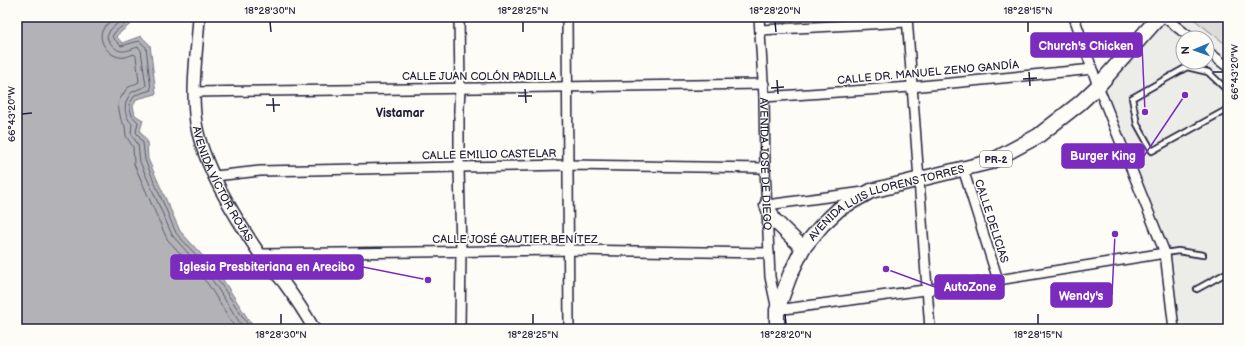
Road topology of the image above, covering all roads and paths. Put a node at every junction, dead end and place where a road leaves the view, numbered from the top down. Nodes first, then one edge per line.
1 (199, 17) edge
2 (459, 17) edge
3 (567, 17) edge
4 (759, 17) edge
5 (1074, 17) edge
6 (1159, 17) edge
7 (1164, 17) edge
8 (907, 19) edge
9 (760, 30) junction
10 (1181, 30) edge
11 (1215, 57) edge
12 (1228, 67) edge
13 (1093, 70) junction
14 (764, 84) junction
15 (1098, 86) junction
16 (568, 87) junction
17 (912, 87) junction
18 (460, 88) junction
19 (1228, 91) edge
20 (194, 92) junction
21 (764, 97) junction
22 (1228, 109) edge
23 (569, 165) junction
24 (459, 167) junction
25 (765, 168) junction
26 (963, 169) junction
27 (214, 176) junction
28 (919, 180) junction
29 (871, 191) junction
30 (767, 205) junction
31 (803, 248) junction
32 (570, 250) junction
33 (461, 251) junction
34 (769, 253) junction
35 (1165, 253) junction
36 (260, 254) junction
37 (1203, 255) dead end
38 (1228, 272) edge
39 (998, 280) junction
40 (1197, 289) dead end
41 (927, 290) junction
42 (777, 310) junction
43 (314, 329) edge
44 (460, 329) edge
45 (570, 329) edge
46 (777, 329) edge
47 (930, 329) edge
48 (1174, 329) edge

1 - 20 street, AVENIDA VÍCTOR ROJAS
2 - 18 street
3 - 16 street
4 - 9 street, AVENIDA JOSÉ DE DIEGO
5 - 13 street
6 - 15 main road, AVENIDA LUIS LLORENS TORRES / PR-2
7 - 10 street
8 - 9 street
8 - 17 street
9 - 14 street, AVENIDA JOSÉ DE DIEGO
11 - 12 street
13 - 15 street
13 - 17 street, CALLE DR. MANUEL ZENO GANDÍA
14 - 16 street, CALLE JUAN COLÓN PADILLA
14 - 21 street, AVENIDA JOSÉ DE DIEGO
15 - 26 main road, AVENIDA LUIS LLORENS TORRES / PR-2
15 - 35 street
16 - 18 street, CALLE JUAN COLÓN PADILLA
16 - 23 street
17 - 21 street, CALLE DR. MANUEL ZENO GANDÍA
17 - 28 street
18 - 20 street, CALLE JUAN COLÓN PADILLA
18 - 24 street
19 - 22 lane
20 - 27 street, AVENIDA VÍCTOR ROJAS
21 - 25 street, AVENIDA JOSÉ DE DIEGO
23 - 24 street, CALLE EMILIO CASTELAR
23 - 25 street, CALLE EMILIO CASTELAR
23 - 32 street
24 - 27 street, CALLE EMILIO CASTELAR
24 - 33 street
25 - 30 street, AVENIDA JOSÉ DE DIEGO
26 - 28 main road, AVENIDA LUIS LLORENS TORRES / PR-2
26 - 39 street, CALLE DELICIAS
27 - 36 street, AVENIDA VÍCTOR ROJAS
28 - 29 main road, AVENIDA LUIS LLORENS TORRES / PR-2
28 - 41 street
29 - 30 street
29 - 31 main road, AVENIDA LUIS LLORENS TORRES / PR-2
30 - 31 main road
30 - 34 street, AVENIDA JOSÉ DE DIEGO
31 - 42 main road, AVENIDA JOSÉ DE DIEGO / PR-2
32 - 33 street, CALLE JOSÉ GAUTIER BENÍTEZ
32 - 34 street, CALLE JOSÉ GAUTIER BENÍTEZ
32 - 45 street
33 - 36 street, CALLE JOSÉ GAUTIER BENÍTEZ
33 - 44 street
34 - 42 street, AVENIDA JOSÉ DE DIEGO
35 - 37 lane
35 - 39 street
35 - 48 street
36 - 43 street, AVENIDA VÍCTOR ROJAS
38 - 40 lane
39 - 41 street
41 - 42 street
41 - 47 street
42 - 46 main road, AVENIDA JOSÉ DE DIEGO / PR-2

